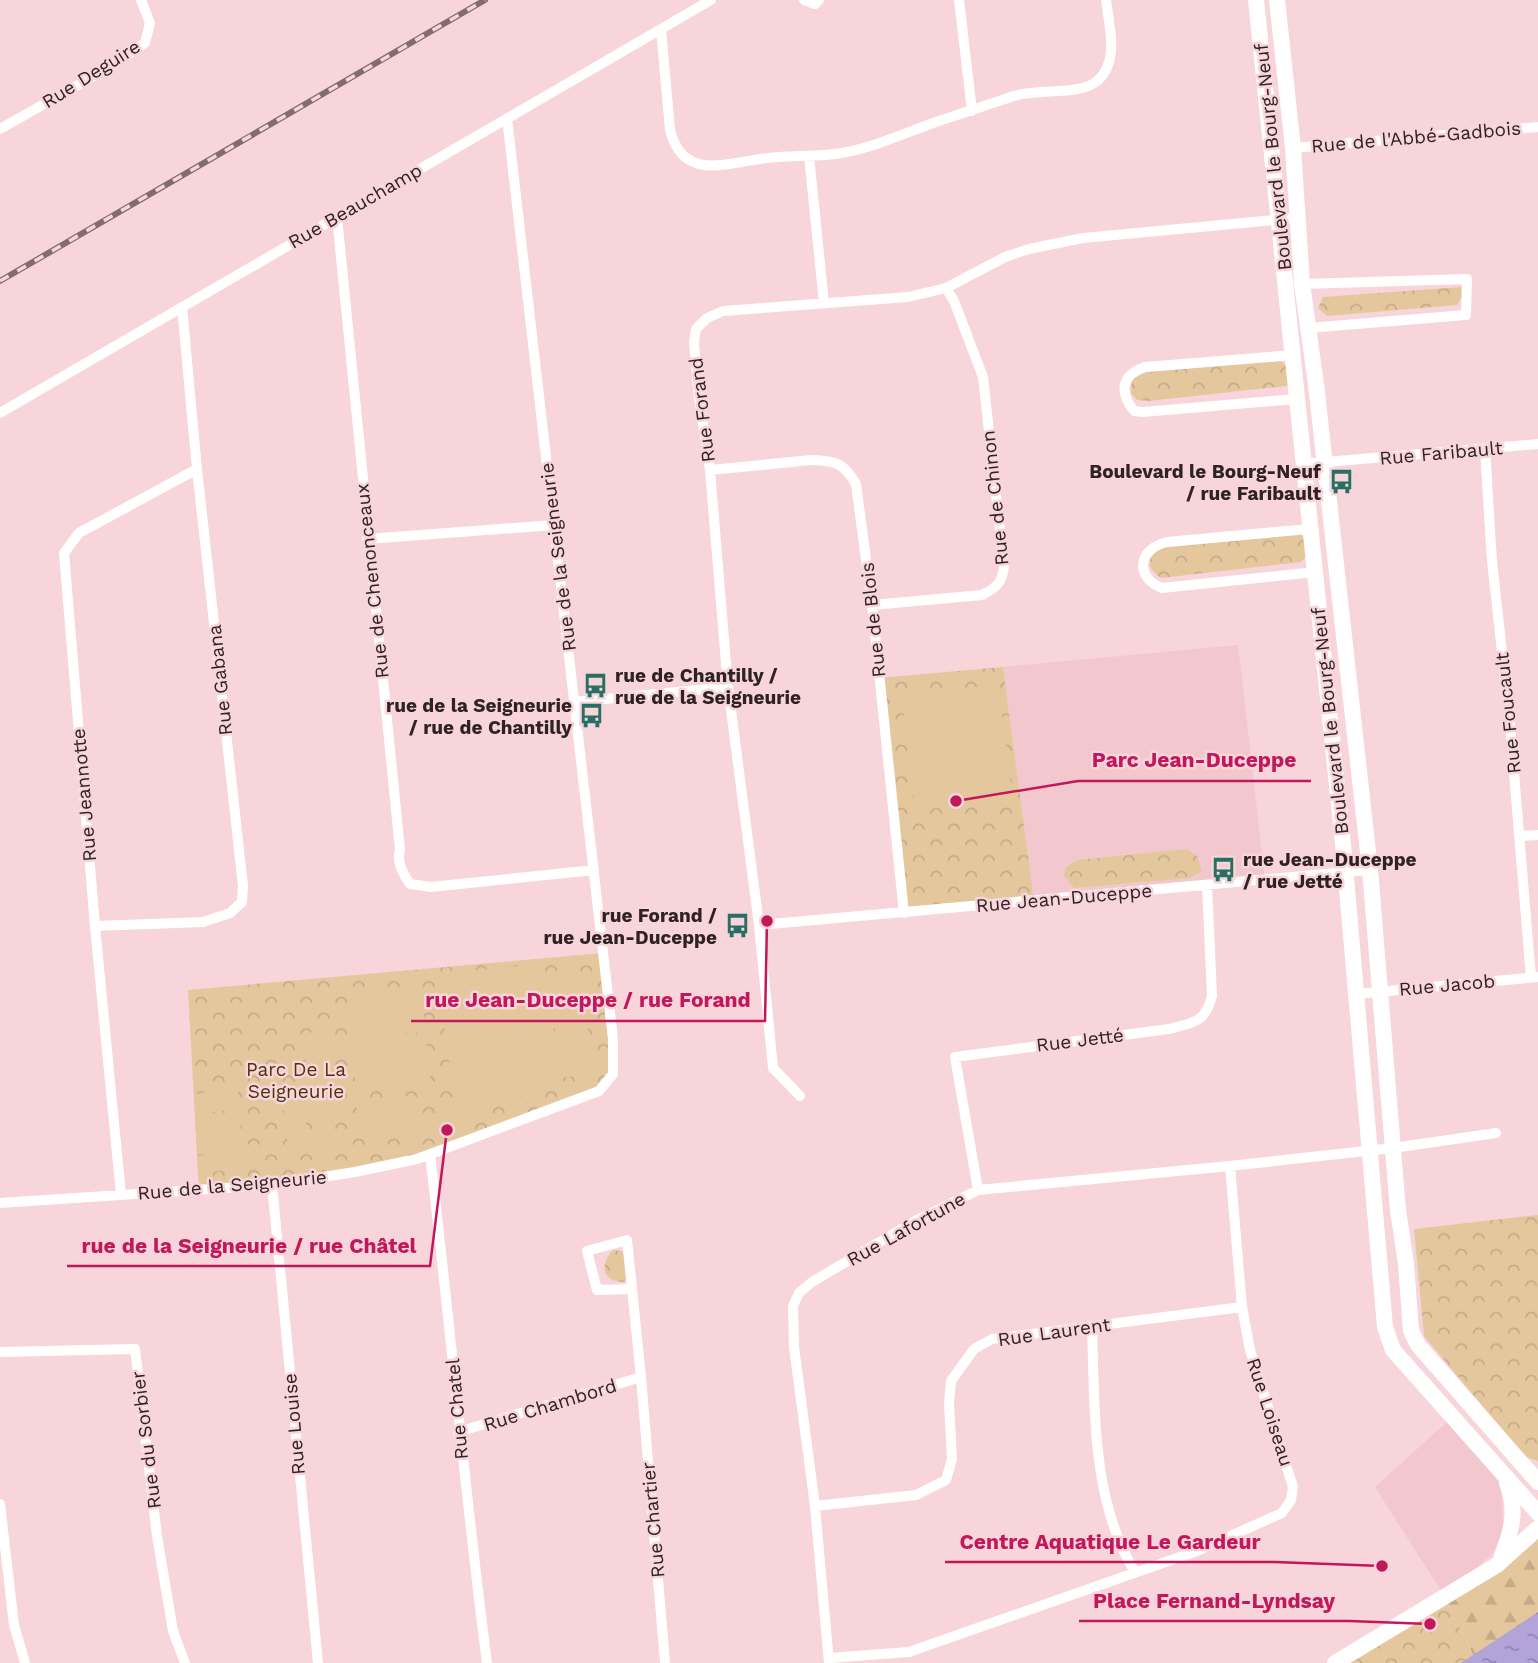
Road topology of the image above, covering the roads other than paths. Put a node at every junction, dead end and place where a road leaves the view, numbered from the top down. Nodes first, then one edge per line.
1 (141, 0) edge
2 (711, 0) edge
3 (804, 0) edge
4 (819, 0) edge
5 (959, 0) edge
6 (1106, 0) edge
7 (1256, 0) edge
8 (1277, 0) edge
9 (661, 29) junction
10 (972, 111) junction
11 (508, 118) junction
12 (1538, 127) edge
13 (0, 129) edge
14 (1293, 148) junction
15 (810, 156) junction
16 (337, 217) junction
17 (1297, 218) junction
18 (1278, 219) junction
19 (1302, 284) junction
20 (946, 288) junction
21 (824, 303) junction
22 (182, 307) junction
23 (1308, 328) junction
24 (1293, 355) junction
25 (1296, 399) junction
26 (0, 413) edge
27 (1538, 444) edge
28 (1485, 449) junction
29 (1325, 462) junction
30 (1302, 464) junction
31 (197, 468) junction
32 (710, 470) junction
33 (554, 524) junction
34 (1309, 529) junction
35 (367, 539) junction
36 (1315, 572) junction
37 (872, 605) junction
38 (728, 687) junction
39 (574, 702) junction
40 (1538, 835) edge
41 (1521, 836) junction
42 (594, 870) junction
43 (1370, 870) junction
44 (1345, 872) junction
45 (1206, 885) junction
46 (904, 913) junction
47 (758, 925) junction
48 (95, 926) junction
49 (1535, 977) edge
50 (1381, 991) junction
51 (1356, 994) junction
52 (800, 1096) dead end
53 (1496, 1133) dead end
54 (1392, 1148) junction
55 (1369, 1150) junction
56 (430, 1154) junction
57 (1230, 1166) junction
58 (272, 1185) junction
59 (978, 1190) junction
60 (121, 1195) junction
61 (0, 1203) edge
62 (632, 1290) junction
63 (1242, 1307) junction
64 (1091, 1326) junction
65 (0, 1352) edge
66 (641, 1377) junction
67 (458, 1432) junction
68 (1531, 1469) edge
69 (1504, 1474) junction
70 (1538, 1482) edge
71 (0, 1504) edge
72 (815, 1506) junction
73 (1538, 1513) edge
74 (1538, 1528) edge
75 (1500, 1562) junction
76 (1135, 1572) junction
77 (829, 1661) edge
78 (25, 1663) edge
79 (185, 1663) edge
80 (318, 1663) edge
81 (487, 1663) edge
82 (665, 1663) edge
83 (1335, 1663) edge

1 - 13 street, Rue Deguire
2 - 9 street, Rue Beauchamp
3 - 4 street
5 - 10 street
6 - 10 street
7 - 18 street, Boulevard le Bourg-Neuf
8 - 14 street, Boulevard le Bourg-Neuf
9 - 11 street, Rue Beauchamp
9 - 15 street
10 - 15 street
11 - 16 street, Rue Beauchamp
11 - 33 street, Rue de la Seigneurie
12 - 14 street, Rue de l'Abbé-Gadbois
14 - 17 street, Boulevard le Bourg-Neuf
15 - 21 street
16 - 22 street, Rue Beauchamp
16 - 35 street, Rue de Chenonceaux
17 - 18 street, Rue Forand
17 - 19 street, Boulevard le Bourg-Neuf
18 - 20 street, Rue Forand
18 - 24 street, Boulevard le Bourg-Neuf
19 - 23 street, Boulevard le Bourg-Neuf
19 - 23 street
20 - 21 street, Rue Forand
20 - 37 street, Rue de Chinon
21 - 32 street, Rue Forand
22 - 26 street, Rue Beauchamp
22 - 31 street, Rue Gabana
23 - 29 street, Boulevard le Bourg-Neuf
24 - 25 street, Boulevard le Bourg-Neuf
24 - 25 street
25 - 30 street, Boulevard le Bourg-Neuf
27 - 28 street, Rue Faribault
28 - 29 street, Rue Faribault
28 - 41 street, Rue Foucault
29 - 30 street, Rue Faribault
29 - 43 street, Boulevard le Bourg-Neuf
30 - 34 street, Boulevard le Bourg-Neuf
31 - 48 street, Rue Jeannotte
31 - 48 street, Rue Gabana
32 - 37 street, Rue de Blois
32 - 38 street, Rue Forand
33 - 35 street
33 - 39 street, Rue de la Seigneurie
34 - 36 street, Boulevard le Bourg-Neuf
34 - 36 street
35 - 42 street, Rue de Chenonceaux
36 - 44 street, Boulevard le Bourg-Neuf
37 - 46 street, Rue de Blois
38 - 39 street
38 - 47 street, Rue Forand
39 - 42 street, Rue de la Seigneurie
40 - 41 street
41 - 49 street, Rue Foucault
42 - 56 street, Rue de la Seigneurie
43 - 44 street, Rue Jean-Duceppe
43 - 50 street, Boulevard le Bourg-Neuf
44 - 45 street, Rue Jean-Duceppe
44 - 51 street, Boulevard le Bourg-Neuf
45 - 46 street, Rue Jean-Duceppe
45 - 59 street, Rue Jetté
46 - 47 street, Rue Jean-Duceppe
47 - 52 street, Rue Forand
48 - 60 street, Rue Jeannotte
49 - 50 street, Rue Jacob
50 - 51 street, Rue Jacob
50 - 54 street, Boulevard le Bourg-Neuf
51 - 55 street, Boulevard le Bourg-Neuf
53 - 54 street, Rue Lafortune
54 - 55 street, Rue Lafortune
54 - 68 street, Boulevard le Bourg-Neuf
55 - 57 street, Rue Lafortune
55 - 69 street, Boulevard le Bourg-Neuf
56 - 58 street, Rue de la Seigneurie
56 - 67 street, Rue Chatel
57 - 59 street, Rue Lafortune
57 - 63 street, Rue Loiseau
58 - 60 street, Rue de la Seigneurie
58 - 80 street, Rue Louise
59 - 72 street, Rue Lafortune
60 - 61 street, Rue de la Seigneurie
62 - 62 street, Rue Chartier
62 - 66 street, Rue Chartier
63 - 64 street, Rue Laurent
63 - 76 street, Rue Loiseau
64 - 72 street, Rue Laurent
64 - 76 street
65 - 79 street, Rue du Sorbier
66 - 67 street, Rue Chambord
66 - 82 street, Rue Chartier
67 - 81 street, Rue Chatel
68 - 70 street, Boulevard le Bourg-Neuf
69 - 73 street, Boulevard le Bourg-Neuf
69 - 75 street
71 - 78 street
72 - 77 street, Rue Lafortune
74 - 75 street
75 - 83 street
76 - 77 street, Rue Loiseau

